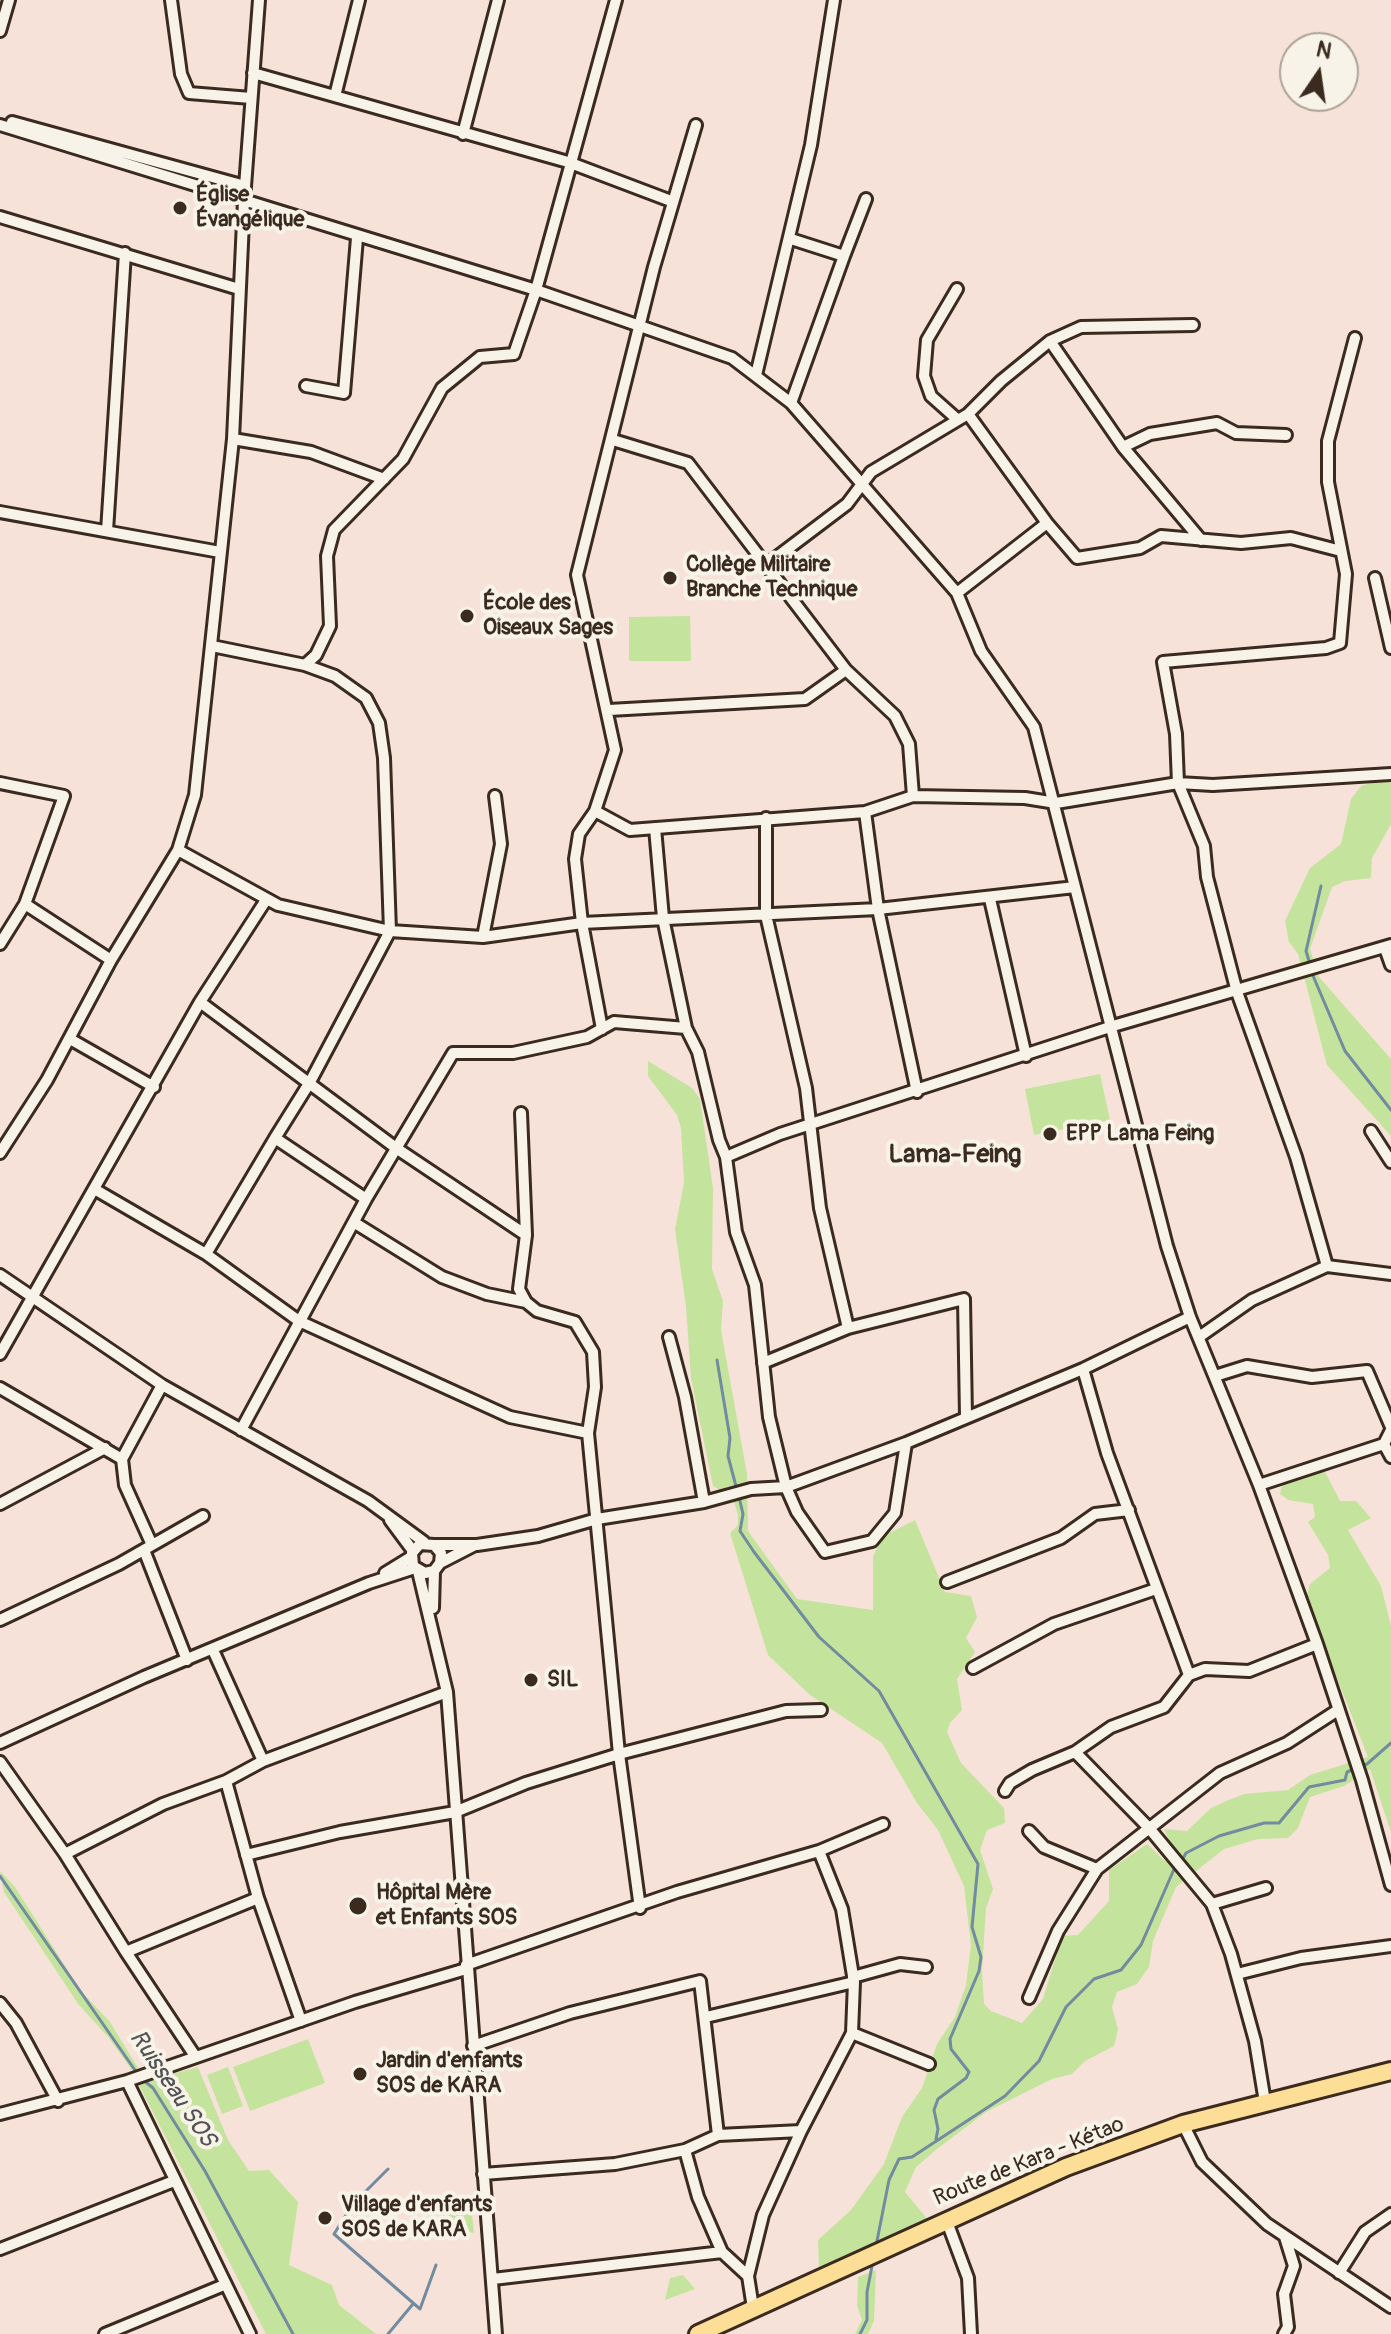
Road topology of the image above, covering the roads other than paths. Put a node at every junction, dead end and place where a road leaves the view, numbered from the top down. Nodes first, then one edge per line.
1 (9, 0) edge
2 (171, 0) edge
3 (259, 0) edge
4 (359, 0) edge
5 (498, 0) edge
6 (616, 0) edge
7 (834, 0) edge
8 (1, 26) edge
9 (253, 73) junction
10 (335, 96) junction
11 (251, 98) junction
12 (0, 119) edge
13 (0, 125) edge
14 (696, 125) dead end
15 (463, 134) junction
16 (568, 162) junction
17 (245, 186) junction
18 (866, 199) dead end
19 (244, 200) junction
20 (671, 201) junction
21 (0, 217) edge
22 (357, 238) junction
23 (791, 239) junction
24 (125, 253) junction
25 (844, 256) junction
26 (239, 289) junction
27 (957, 289) dead end
28 (536, 290) junction
29 (640, 324) junction
30 (1193, 325) dead end
31 (1355, 338) dead end
32 (1050, 341) junction
33 (756, 375) junction
34 (306, 386) dead end
35 (791, 403) junction
36 (963, 417) junction
37 (1286, 435) dead end
38 (233, 439) junction
39 (613, 440) junction
40 (1123, 447) junction
41 (384, 479) junction
42 (860, 485) junction
43 (0, 512) edge
44 (1047, 523) junction
45 (107, 531) junction
46 (1201, 540) junction
47 (1341, 551) junction
48 (220, 552) junction
49 (765, 566) junction
50 (1375, 578) dead end
51 (957, 593) junction
52 (212, 646) junction
53 (1391, 648) edge
54 (305, 665) junction
55 (846, 670) junction
56 (609, 710) junction
57 (1391, 774) edge
58 (0, 783) edge
59 (1178, 783) junction
60 (495, 796) dead end
61 (913, 796) junction
62 (1056, 803) junction
63 (595, 811) junction
64 (865, 812) junction
65 (766, 818) junction
66 (655, 828) junction
67 (178, 850) junction
68 (1075, 887) junction
69 (990, 899) junction
70 (266, 900) junction
71 (25, 904) junction
72 (878, 909) junction
73 (766, 915) junction
74 (663, 918) junction
75 (582, 923) junction
76 (390, 931) junction
77 (483, 937) junction
78 (0, 944) edge
79 (1388, 946) edge
80 (111, 960) junction
81 (1391, 965) edge
82 (1237, 992) junction
83 (200, 1002) junction
84 (1113, 1026) junction
85 (686, 1028) junction
86 (602, 1029) junction
87 (70, 1039) junction
88 (1026, 1056) junction
89 (310, 1082) junction
90 (154, 1087) junction
91 (917, 1092) junction
92 (521, 1113) dead end
93 (808, 1125) junction
94 (1371, 1131) dead end
95 (275, 1138) junction
96 (2, 1145) edge
97 (396, 1148) junction
98 (726, 1157) junction
99 (1391, 1162) edge
100 (96, 1190) junction
101 (366, 1199) junction
102 (355, 1223) junction
103 (526, 1235) junction
104 (206, 1254) junction
105 (1327, 1266) junction
106 (1391, 1274) edge
107 (0, 1275) edge
108 (35, 1299) junction
109 (526, 1302) junction
110 (1190, 1317) junction
111 (299, 1321) junction
112 (848, 1328) junction
113 (669, 1337) dead end
114 (1199, 1337) junction
115 (0, 1354) edge
116 (763, 1363) junction
117 (1083, 1369) junction
118 (1215, 1376) junction
119 (162, 1385) junction
120 (0, 1388) edge
121 (966, 1417) junction
122 (1391, 1428) edge
123 (241, 1430) junction
124 (588, 1433) junction
125 (906, 1443) junction
126 (1384, 1444) junction
127 (105, 1448) junction
128 (1391, 1457) edge
129 (122, 1459) junction
130 (1259, 1485) junction
131 (786, 1487) junction
132 (704, 1502) junction
133 (0, 1504) edge
134 (382, 1509) junction
135 (1129, 1510) junction
136 (203, 1516) dead end
137 (597, 1519) junction
138 (429, 1544) junction
139 (477, 1545) junction
140 (148, 1547) junction
141 (412, 1554) junction
142 (437, 1567) junction
143 (416, 1570) junction
144 (947, 1582) dead end
145 (369, 1583) junction
146 (1156, 1589) junction
147 (0, 1620) edge
148 (433, 1622) junction
149 (1317, 1644) junction
150 (213, 1650) junction
151 (187, 1660) junction
152 (973, 1668) dead end
153 (1189, 1675) junction
154 (447, 1692) junction
155 (821, 1710) dead end
156 (1338, 1710) junction
157 (0, 1743) edge
158 (1075, 1752) junction
159 (619, 1754) junction
160 (263, 1761) junction
161 (0, 1762) edge
162 (226, 1781) junction
163 (1005, 1791) dead end
164 (455, 1812) junction
165 (883, 1824) dead end
166 (1149, 1828) junction
167 (1029, 1831) dead end
168 (819, 1851) junction
169 (65, 1854) junction
170 (246, 1855) junction
171 (1097, 1869) junction
172 (1391, 1885) edge
173 (1266, 1888) dead end
174 (258, 1898) junction
175 (1212, 1904) junction
176 (640, 1908) junction
177 (1391, 1946) edge
178 (126, 1952) junction
179 (466, 1967) junction
180 (926, 1967) dead end
181 (1237, 1974) junction
182 (854, 1980) junction
183 (1029, 1998) dead end
184 (0, 2003) edge
185 (706, 2017) junction
186 (301, 2021) junction
187 (852, 2033) junction
188 (473, 2046) junction
189 (195, 2056) junction
190 (929, 2064) dead end
191 (1391, 2071) edge
192 (136, 2078) junction
193 (58, 2101) junction
194 (1265, 2102) junction
195 (0, 2114) edge
196 (1183, 2124) junction
197 (801, 2131) junction
198 (718, 2135) junction
199 (685, 2150) junction
200 (483, 2174) junction
201 (174, 2181) junction
202 (1391, 2214) edge
203 (946, 2219) junction
204 (1285, 2237) junction
205 (0, 2249) edge
206 (722, 2252) junction
207 (1339, 2273) junction
208 (748, 2276) junction
209 (493, 2279) junction
210 (224, 2285) junction
211 (1391, 2307) edge
212 (753, 2308) junction
213 (105, 2334) edge
214 (250, 2334) edge
215 (496, 2334) edge
216 (698, 2334) edge
217 (971, 2334) edge
218 (1284, 2334) edge

1 - 8 street
2 - 11 street
3 - 9 street
4 - 10 street
5 - 15 street
6 - 16 street
7 - 23 street
9 - 10 street
9 - 11 street
10 - 15 street
11 - 17 street
12 - 17 street
13 - 19 street
14 - 20 street
15 - 16 street
16 - 20 street
16 - 28 street
17 - 19 street
18 - 25 street
19 - 22 street
19 - 26 street
20 - 29 street
21 - 24 street
22 - 28 street
22 - 34 street
23 - 25 street
23 - 33 street
24 - 26 street
24 - 45 street
25 - 35 street
26 - 38 street
27 - 36 street
28 - 29 street
28 - 41 street
29 - 33 street
29 - 39 street
30 - 32 street
31 - 47 street
32 - 36 street
32 - 40 street
33 - 35 street
35 - 42 street
36 - 42 street
36 - 44 street
37 - 40 street
38 - 41 street
38 - 48 street
39 - 49 street
39 - 56 street
40 - 46 street
41 - 54 street
42 - 49 street
42 - 51 street
43 - 45 street
44 - 46 street
44 - 51 street
45 - 48 street
46 - 47 street
47 - 59 street
48 - 52 street
49 - 55 street
50 - 53 street
51 - 62 street
52 - 54 street
52 - 67 street
54 - 76 street
55 - 56 street
55 - 61 street
56 - 63 street
57 - 59 street
58 - 71 street
59 - 62 street
59 - 82 street
60 - 77 street
61 - 62 street
61 - 64 street
62 - 68 street
63 - 66 street
63 - 75 street
64 - 65 street
64 - 72 street
65 - 66 street
65 - 73 street
66 - 74 street
67 - 70 street
67 - 80 street
68 - 69 street
68 - 84 street
69 - 72 street
69 - 88 street
70 - 76 street
70 - 83 street
71 - 78 street
71 - 80 street
72 - 73 street
72 - 91 street
73 - 74 street
73 - 93 street
74 - 75 street
74 - 85 street
75 - 77 street
75 - 86 street
76 - 77 street
76 - 89 street
79 - 81 street
79 - 82 street
80 - 87 street
82 - 84 street
82 - 105 street
83 - 89 street
83 - 90 street
84 - 88 street
84 - 110 street
85 - 86 street
85 - 98 street
86 - 97 street
87 - 90 street
87 - 96 street
88 - 91 street
89 - 95 street
89 - 97 street
90 - 100 street
91 - 93 street
92 - 103 street
93 - 98 street
93 - 112 street
94 - 99 street
95 - 101 street
95 - 104 street
97 - 101 street
97 - 103 street
98 - 116 street
100 - 104 street
100 - 108 street
101 - 102 street
102 - 109 street
102 - 111 street
103 - 109 street
104 - 111 street
105 - 106 street
105 - 114 street
107 - 108 street
108 - 115 street
108 - 119 street
109 - 124 street
110 - 114 street
110 - 117 street
111 - 123 street
111 - 124 street
112 - 116 street
112 - 121 street
113 - 132 street
114 - 118 street
116 - 131 street
117 - 121 street
117 - 135 street
118 - 122 street
118 - 130 street
119 - 123 street
119 - 129 street
120 - 127 street
121 - 125 street
122 - 126 street
123 - 134 street
124 - 137 street
125 - 131 street
125 - 131 street
126 - 128 street
126 - 130 street
127 - 129 street
127 - 133 street
129 - 140 street
130 - 149 street
131 - 132 street
132 - 137 street
134 - 138 street
134 - 141 street
135 - 144 street
135 - 146 street
136 - 140 street
137 - 139 street
137 - 159 street
138 - 139 street
138 - 141 street
138 - 142 street
139 - 142 street
140 - 147 street
140 - 151 street
141 - 143 street
141 - 145 street
142 - 143 street
142 - 148 street
143 - 145 street
143 - 148 street
145 - 150 street
146 - 152 street
146 - 153 street
148 - 154 street
149 - 153 street
149 - 156 street
150 - 151 street
150 - 160 street
151 - 157 street
153 - 158 street
154 - 160 street
154 - 164 street
155 - 159 street
156 - 166 street
156 - 172 street
158 - 163 street
158 - 166 street
159 - 164 street
159 - 176 street
160 - 162 street
161 - 169 street
162 - 169 street
162 - 170 street
164 - 170 street
164 - 179 street
165 - 168 street
166 - 171 street
166 - 175 street
167 - 171 street
168 - 176 street
168 - 182 street
169 - 178 street
170 - 174 street
171 - 183 street
173 - 175 street
174 - 178 street
174 - 186 street
175 - 181 street
176 - 179 street
177 - 181 street
178 - 189 street
179 - 186 street
179 - 188 street
180 - 182 street
181 - 194 street
182 - 185 street
182 - 187 street
184 - 193 street
185 - 188 street
185 - 198 street
186 - 189 street
187 - 190 street
187 - 197 street
188 - 200 street
189 - 192 street
191 - 194 main road, Route de Kara - Kétao
192 - 193 street
192 - 201 street
193 - 195 street
194 - 196 main road, Route de Kara - Kétao
196 - 203 main road, Route de Kara - Kétao
196 - 204 street
197 - 198 street
197 - 208 street
198 - 199 street
199 - 200 street
199 - 206 street
200 - 209 street
201 - 205 street
201 - 210 street
202 - 207 street
203 - 212 main road, Route de Kara - Kétao
203 - 217 street
204 - 207 street
204 - 218 street
206 - 208 street
206 - 209 street
207 - 211 street
208 - 212 street
209 - 215 street
210 - 213 street
210 - 214 street
212 - 216 main road, Route de Kara - Kétao

